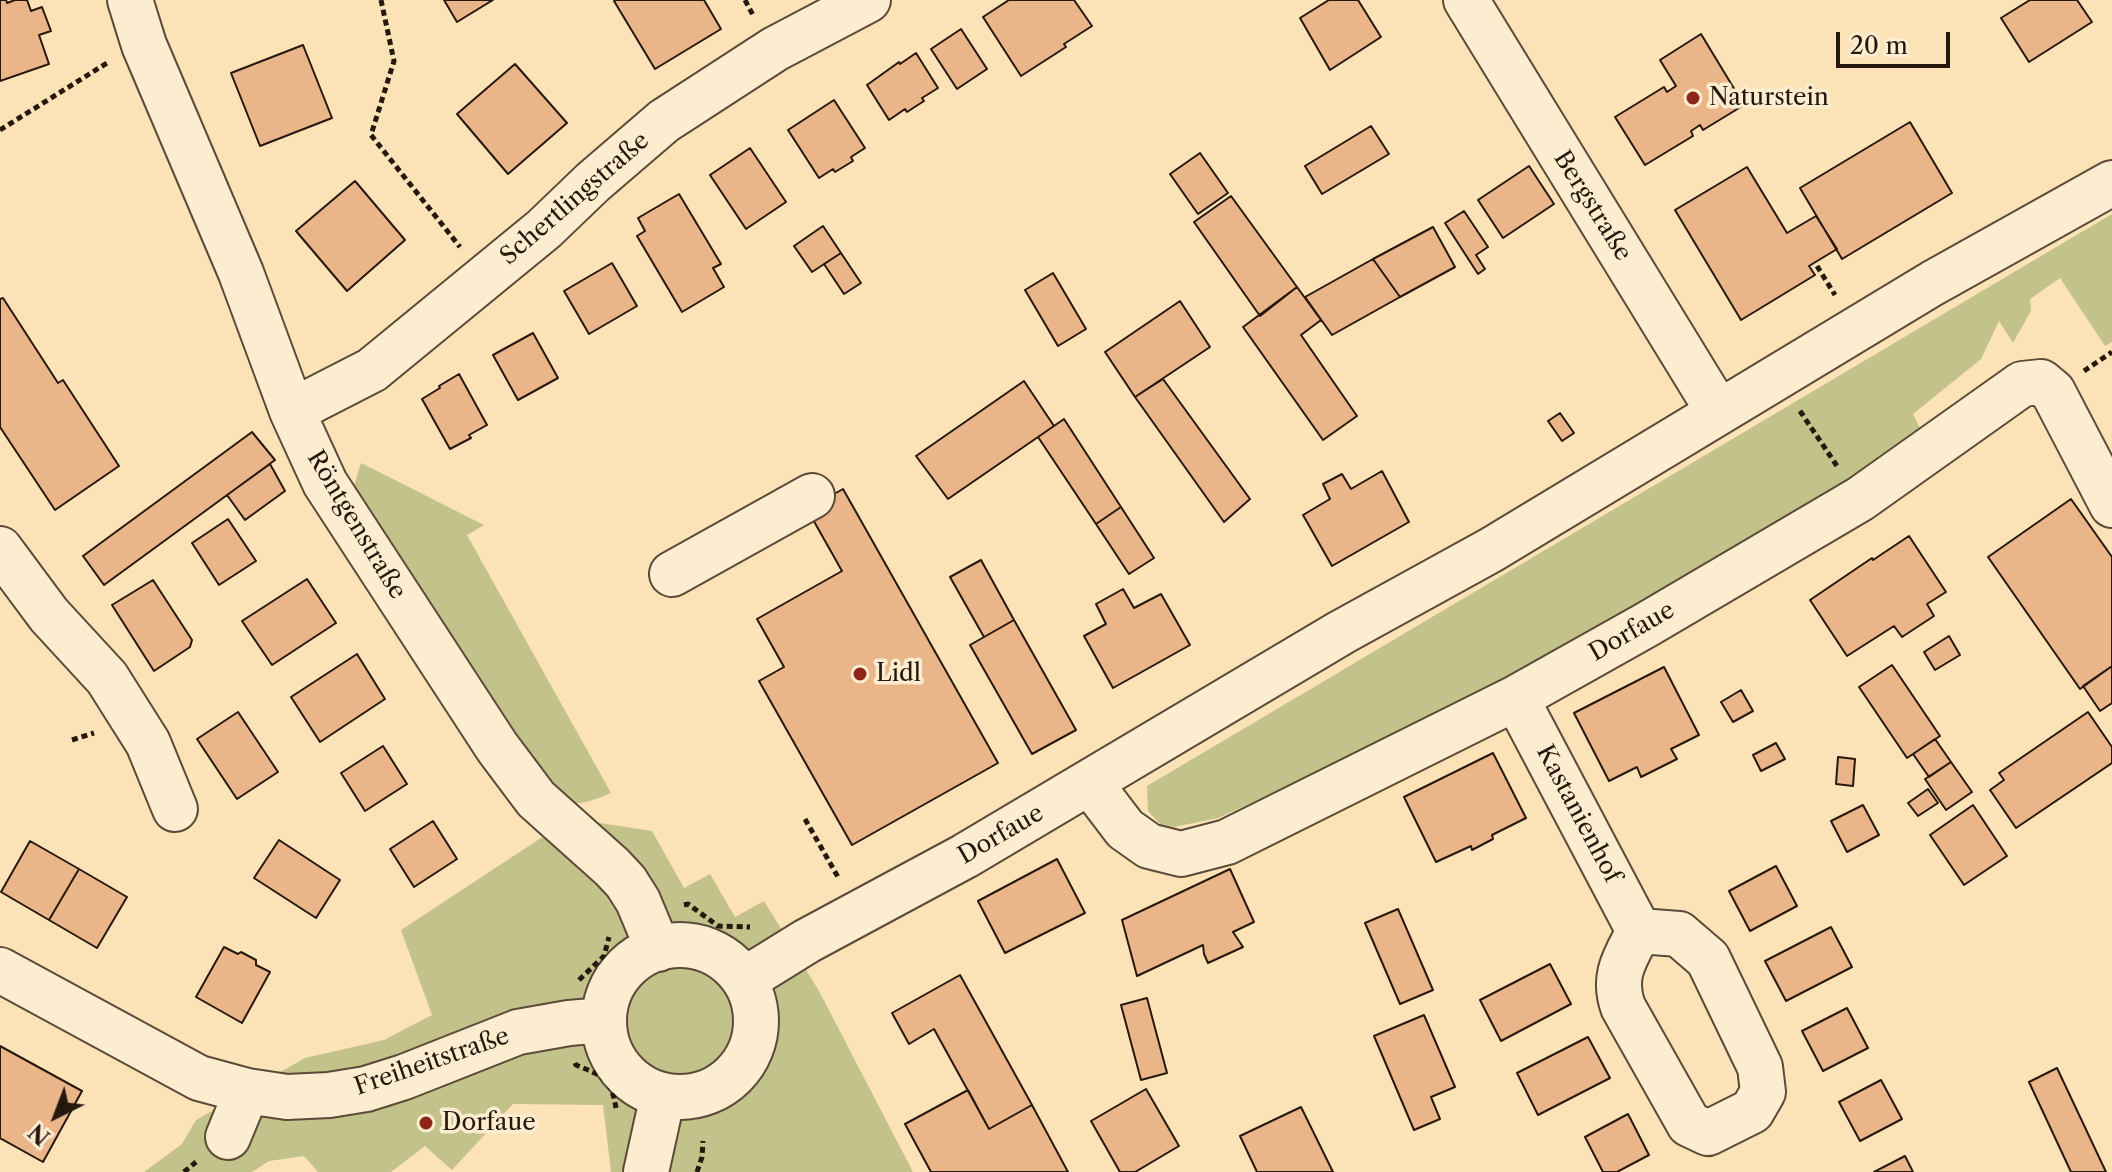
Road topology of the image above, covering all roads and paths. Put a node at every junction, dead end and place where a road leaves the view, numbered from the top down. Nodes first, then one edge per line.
1 (130, 0) edge
2 (381, 0) edge
3 (868, 0) edge
4 (1466, 0) edge
5 (144, 45) junction
6 (0, 130) edge
7 (2112, 183) edge
8 (1817, 266) dead end
9 (485, 278) junction
10 (1835, 295) dead end
11 (1797, 407) dead end
12 (292, 411) junction
13 (1718, 411) junction
14 (812, 496) dead end
15 (1860, 499) junction
16 (2112, 505) edge
17 (0, 549) edge
18 (672, 574) dead end
19 (0, 594) edge
20 (49, 615) junction
21 (1516, 698) junction
22 (1090, 783) junction
23 (175, 809) dead end
24 (805, 819) dead end
25 (844, 888) dead end
26 (1639, 931) dead end
27 (658, 949) junction
28 (0, 970) edge
29 (744, 980) junction
30 (604, 1020) junction
31 (247, 1091) junction
32 (663, 1095) junction
33 (228, 1137) dead end
34 (703, 1141) dead end
35 (646, 1172) edge
36 (697, 1172) edge

1 - 5 street, Röntgenstraße
2 - 9 path
3 - 9 street, Schertlingstraße
4 - 13 street, Bergstraße
5 - 6 path
5 - 12 street, Röntgenstraße
7 - 13 street, Dorfaue
8 - 10 path
9 - 12 street, Schertlingstraße
11 - 15 path
12 - 27 street, Röntgenstraße
13 - 22 street, Dorfaue
14 - 18 street
15 - 16 street, Dorfaue
15 - 21 street, Dorfaue
17 - 20 street
19 - 20 street
20 - 23 street
21 - 22 street, Dorfaue
21 - 26 street, Kastanienhof
22 - 29 street, Dorfaue
24 - 25 path
27 - 29 street
27 - 30 street
28 - 31 street, Freiheitstraße
29 - 32 street
30 - 31 street, Freiheitstraße
30 - 32 street
31 - 33 street
32 - 35 street
34 - 36 path

